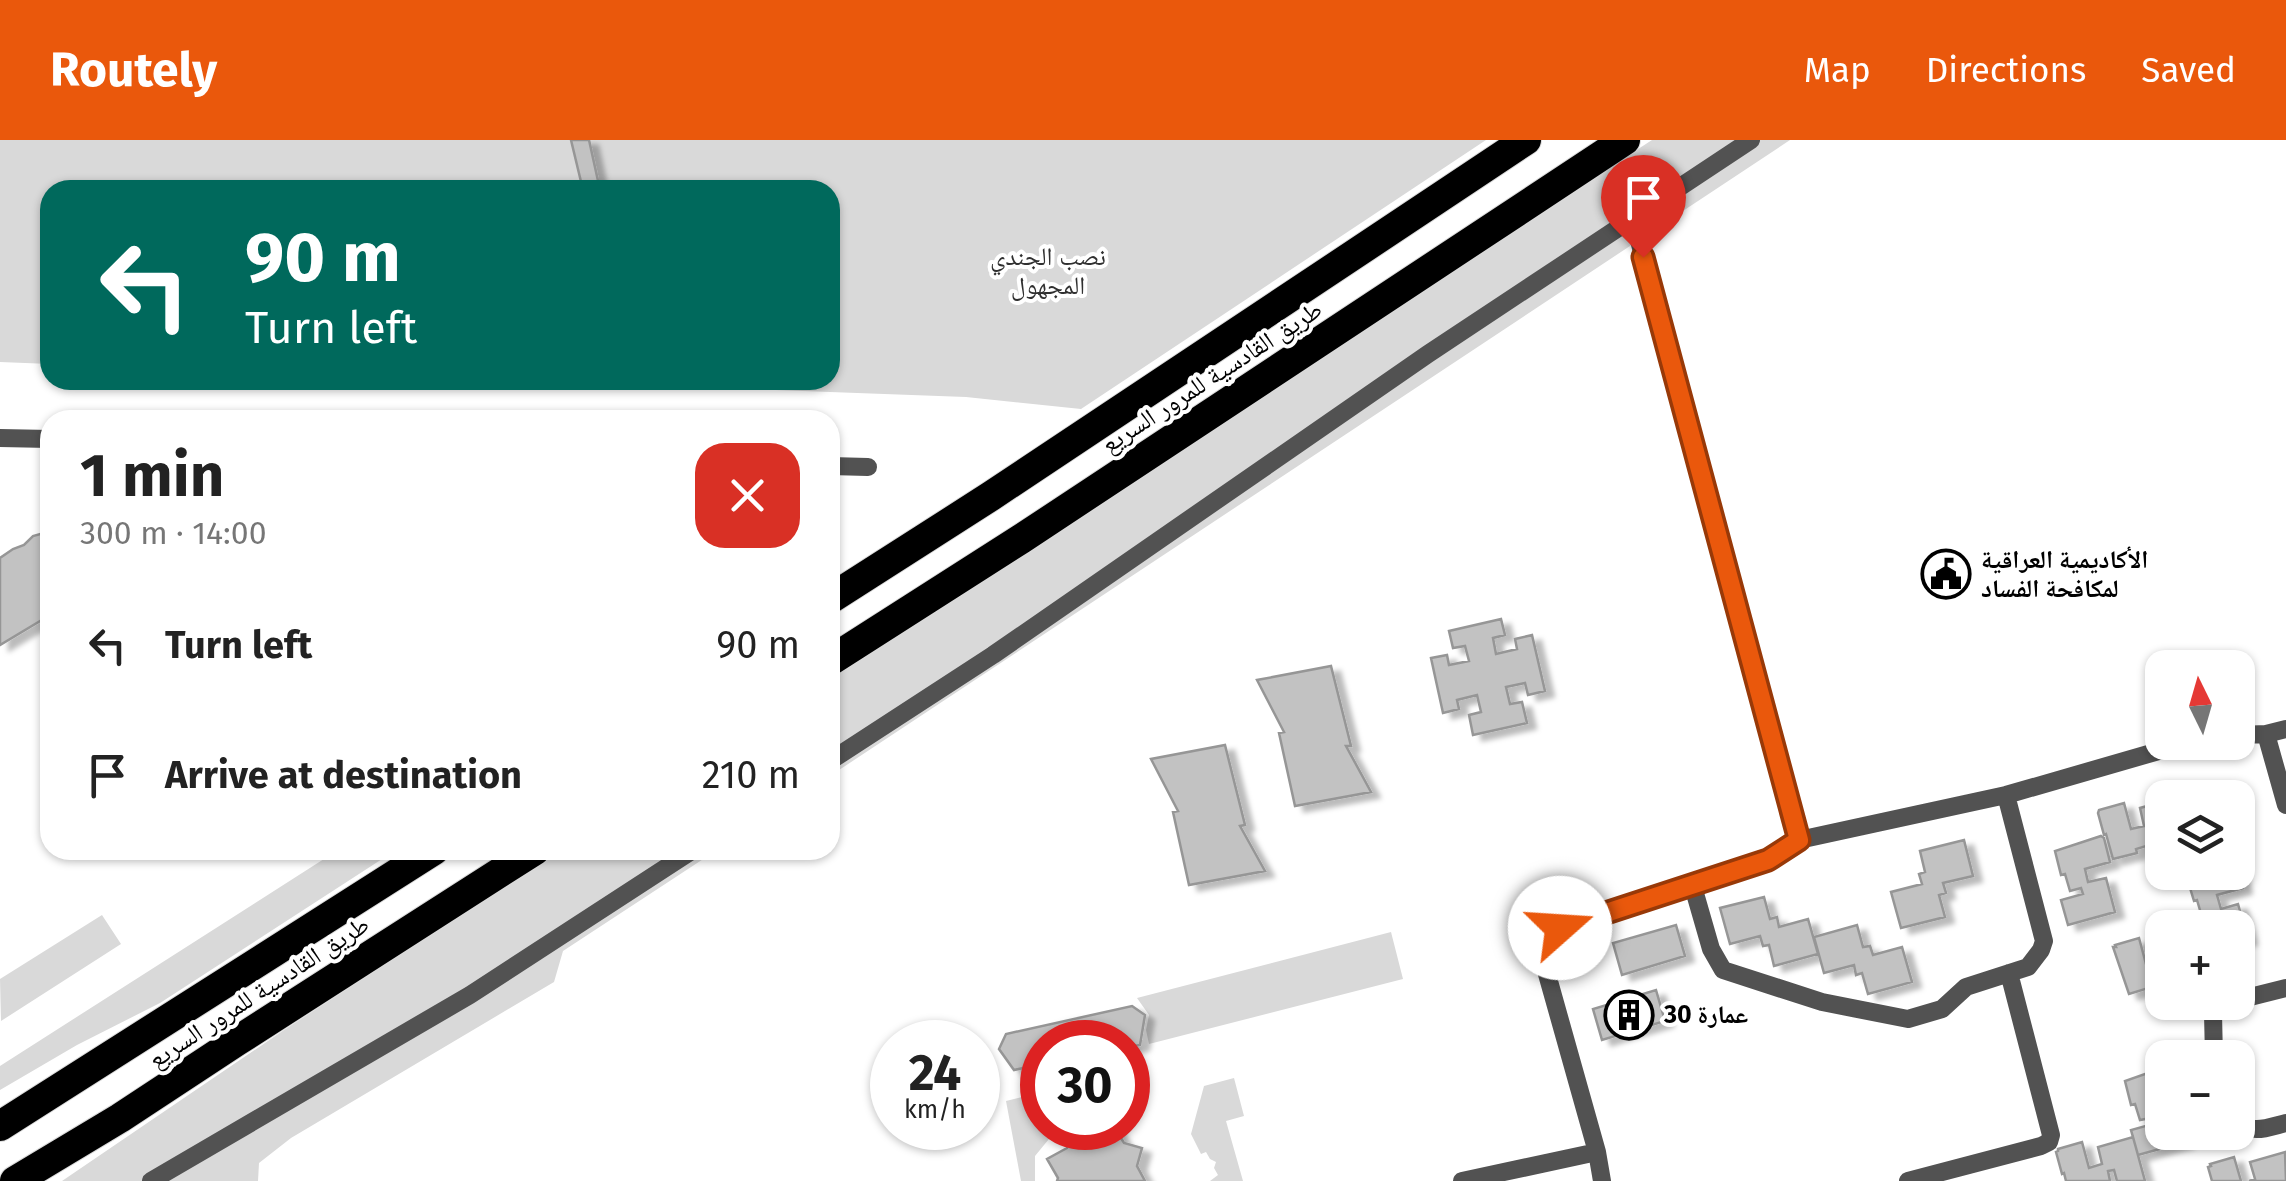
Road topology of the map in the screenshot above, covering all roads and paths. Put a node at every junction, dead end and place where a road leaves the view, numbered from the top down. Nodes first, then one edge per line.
1 (1526, 140) edge
2 (1624, 140) edge
3 (1752, 140) edge
4 (1633, 218) junction
5 (0, 438) edge
6 (40, 440) edge
7 (840, 466) edge
8 (868, 467) dead end
9 (840, 592) edge
10 (840, 656) edge
11 (2286, 729) edge
12 (2255, 734) edge
13 (2266, 734) junction
14 (840, 755) edge
15 (2145, 755) edge
16 (2006, 794) junction
17 (2286, 805) edge
18 (1799, 840) junction
19 (418, 860) edge
20 (519, 860) edge
21 (678, 860) edge
22 (1692, 883) junction
23 (2009, 973) junction
24 (2286, 988) edge
25 (2255, 996) edge
26 (120, 1118) junction
27 (2286, 1123) edge
28 (0, 1126) edge
29 (2255, 1130) edge
30 (1597, 1152) junction
31 (1498, 1177) edge
32 (14, 1181) edge
33 (46, 1181) edge
34 (150, 1181) edge
35 (1462, 1181) edge
36 (1602, 1181) edge
37 (1908, 1181) edge

1 - 9 highway, طريق القادسية للمرور السريع
2 - 10 highway, طريق القادسية للمرور السريع
3 - 4 street
4 - 14 street
4 - 18 street
5 - 6 street
7 - 8 street
11 - 13 street
12 - 13 street
13 - 17 street
15 - 16 street
16 - 18 street
16 - 23 street
18 - 22 street
19 - 28 highway, طريق القادسية للمرور السريع
20 - 26 highway, طريق القادسية للمرور السريع
21 - 34 street
22 - 23 street
22 - 30 street
23 - 37 street
24 - 25 street
26 - 32 highway, طريق القادسية للمرور السريع
26 - 33 highway
27 - 29 street
30 - 31 street
30 - 36 street
31 - 35 street

